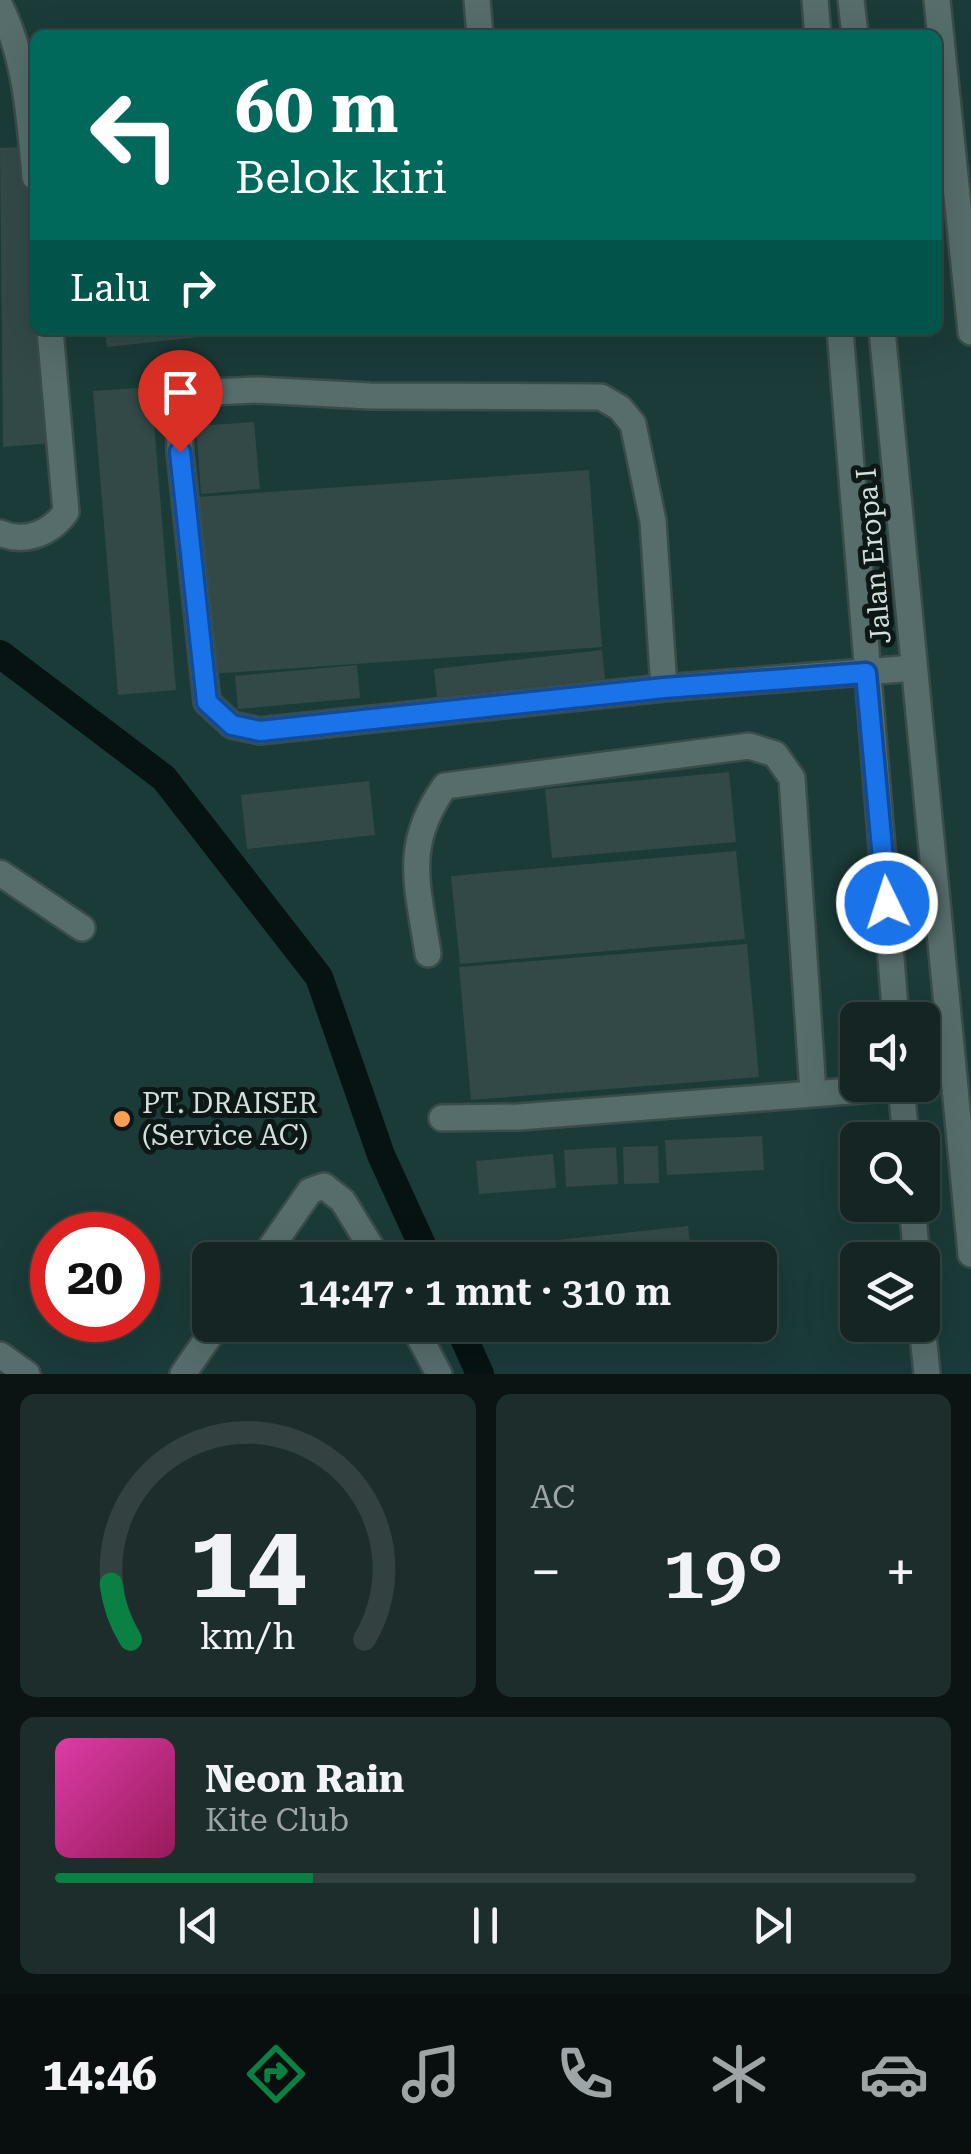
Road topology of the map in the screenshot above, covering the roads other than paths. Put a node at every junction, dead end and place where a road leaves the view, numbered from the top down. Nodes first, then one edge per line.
1 (477, 0) edge
2 (815, 0) edge
3 (851, 0) edge
4 (937, 0) edge
5 (0, 6) edge
6 (480, 30) edge
7 (818, 30) edge
8 (854, 30) edge
9 (940, 30) edge
10 (942, 49) edge
11 (30, 134) edge
12 (971, 332) edge
13 (50, 335) edge
14 (840, 335) edge
15 (882, 335) edge
16 (0, 533) edge
17 (914, 668) junction
18 (866, 673) junction
19 (664, 688) junction
20 (0, 873) edge
21 (82, 928) dead end
22 (428, 954) dead end
23 (894, 1002) edge
24 (840, 1090) edge
25 (813, 1092) junction
26 (442, 1118) dead end
27 (275, 1242) edge
28 (370, 1242) edge
29 (971, 1254) edge
30 (206, 1342) edge
31 (422, 1342) edge
32 (924, 1342) edge
33 (0, 1354) edge
34 (27, 1374) edge
35 (184, 1374) edge
36 (439, 1374) edge
37 (927, 1374) edge

1 - 6 lane
2 - 7 lane
3 - 8 lane
4 - 9 lane
5 - 11 lane
10 - 12 lane
13 - 16 lane
14 - 18 lane, Jalan Eropa I
15 - 17 lane, Jalan Eropa I
17 - 18 lane
17 - 29 lane, Jalan Eropa I
18 - 19 lane
18 - 23 lane, Jalan Eropa I
19 - 19 lane
20 - 21 lane
22 - 25 lane
24 - 25 lane
25 - 26 lane
27 - 28 lane
30 - 35 lane
31 - 36 lane
32 - 37 lane
33 - 34 lane

